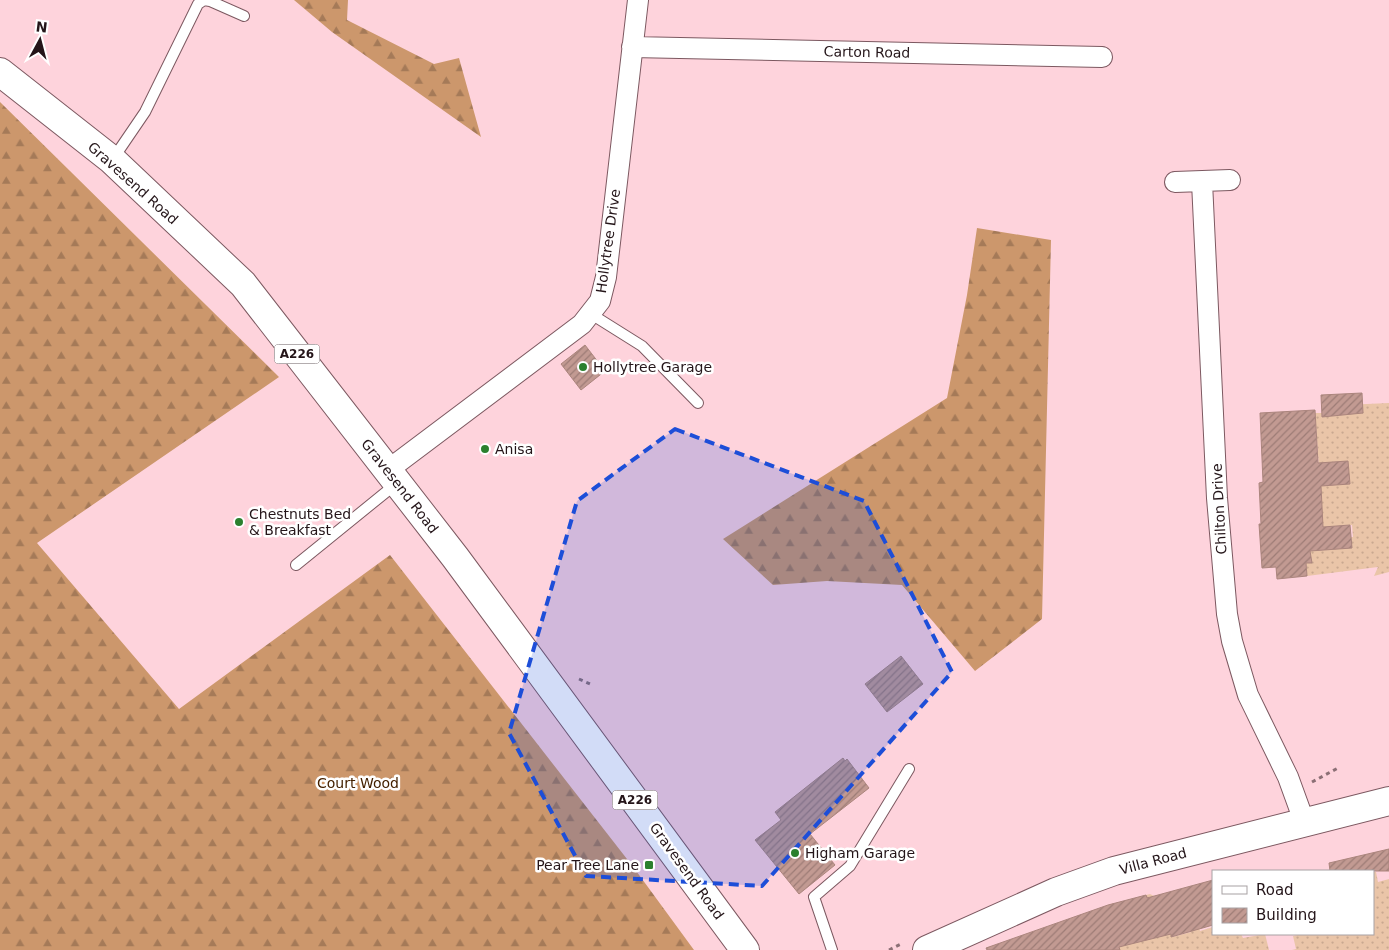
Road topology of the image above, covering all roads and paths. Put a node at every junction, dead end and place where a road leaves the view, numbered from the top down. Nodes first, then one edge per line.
1 (638, 0) edge
2 (244, 16) dead end
3 (632, 47) junction
4 (1102, 57) dead end
5 (0, 72) edge
6 (112, 160) junction
7 (1230, 180) dead end
8 (1175, 182) dead end
9 (1202, 182) junction
10 (592, 314) junction
11 (698, 403) dead end
12 (393, 477) junction
13 (296, 564) dead end
14 (909, 768) dead end
15 (1338, 768) dead end
16 (1304, 786) dead end
17 (1389, 800) edge
18 (1304, 821) junction
19 (918, 945) edge
20 (745, 950) edge
21 (832, 950) edge
22 (889, 950) edge

1 - 3 street, Hollytree Drive
2 - 6 lane
3 - 4 street, Carton Road
3 - 10 street, Hollytree Drive
5 - 6 main road, Gravesend Road / A226
6 - 12 main road, Gravesend Road / A226
7 - 9 street
8 - 9 street
9 - 18 street, Chilton Drive
10 - 11 lane
10 - 12 street, Hollytree Drive
12 - 13 lane
12 - 20 main road, Gravesend Road / A226
14 - 21 lane
15 - 16 path
17 - 18 main road, Villa Road
18 - 19 main road, Villa Road
19 - 22 path

